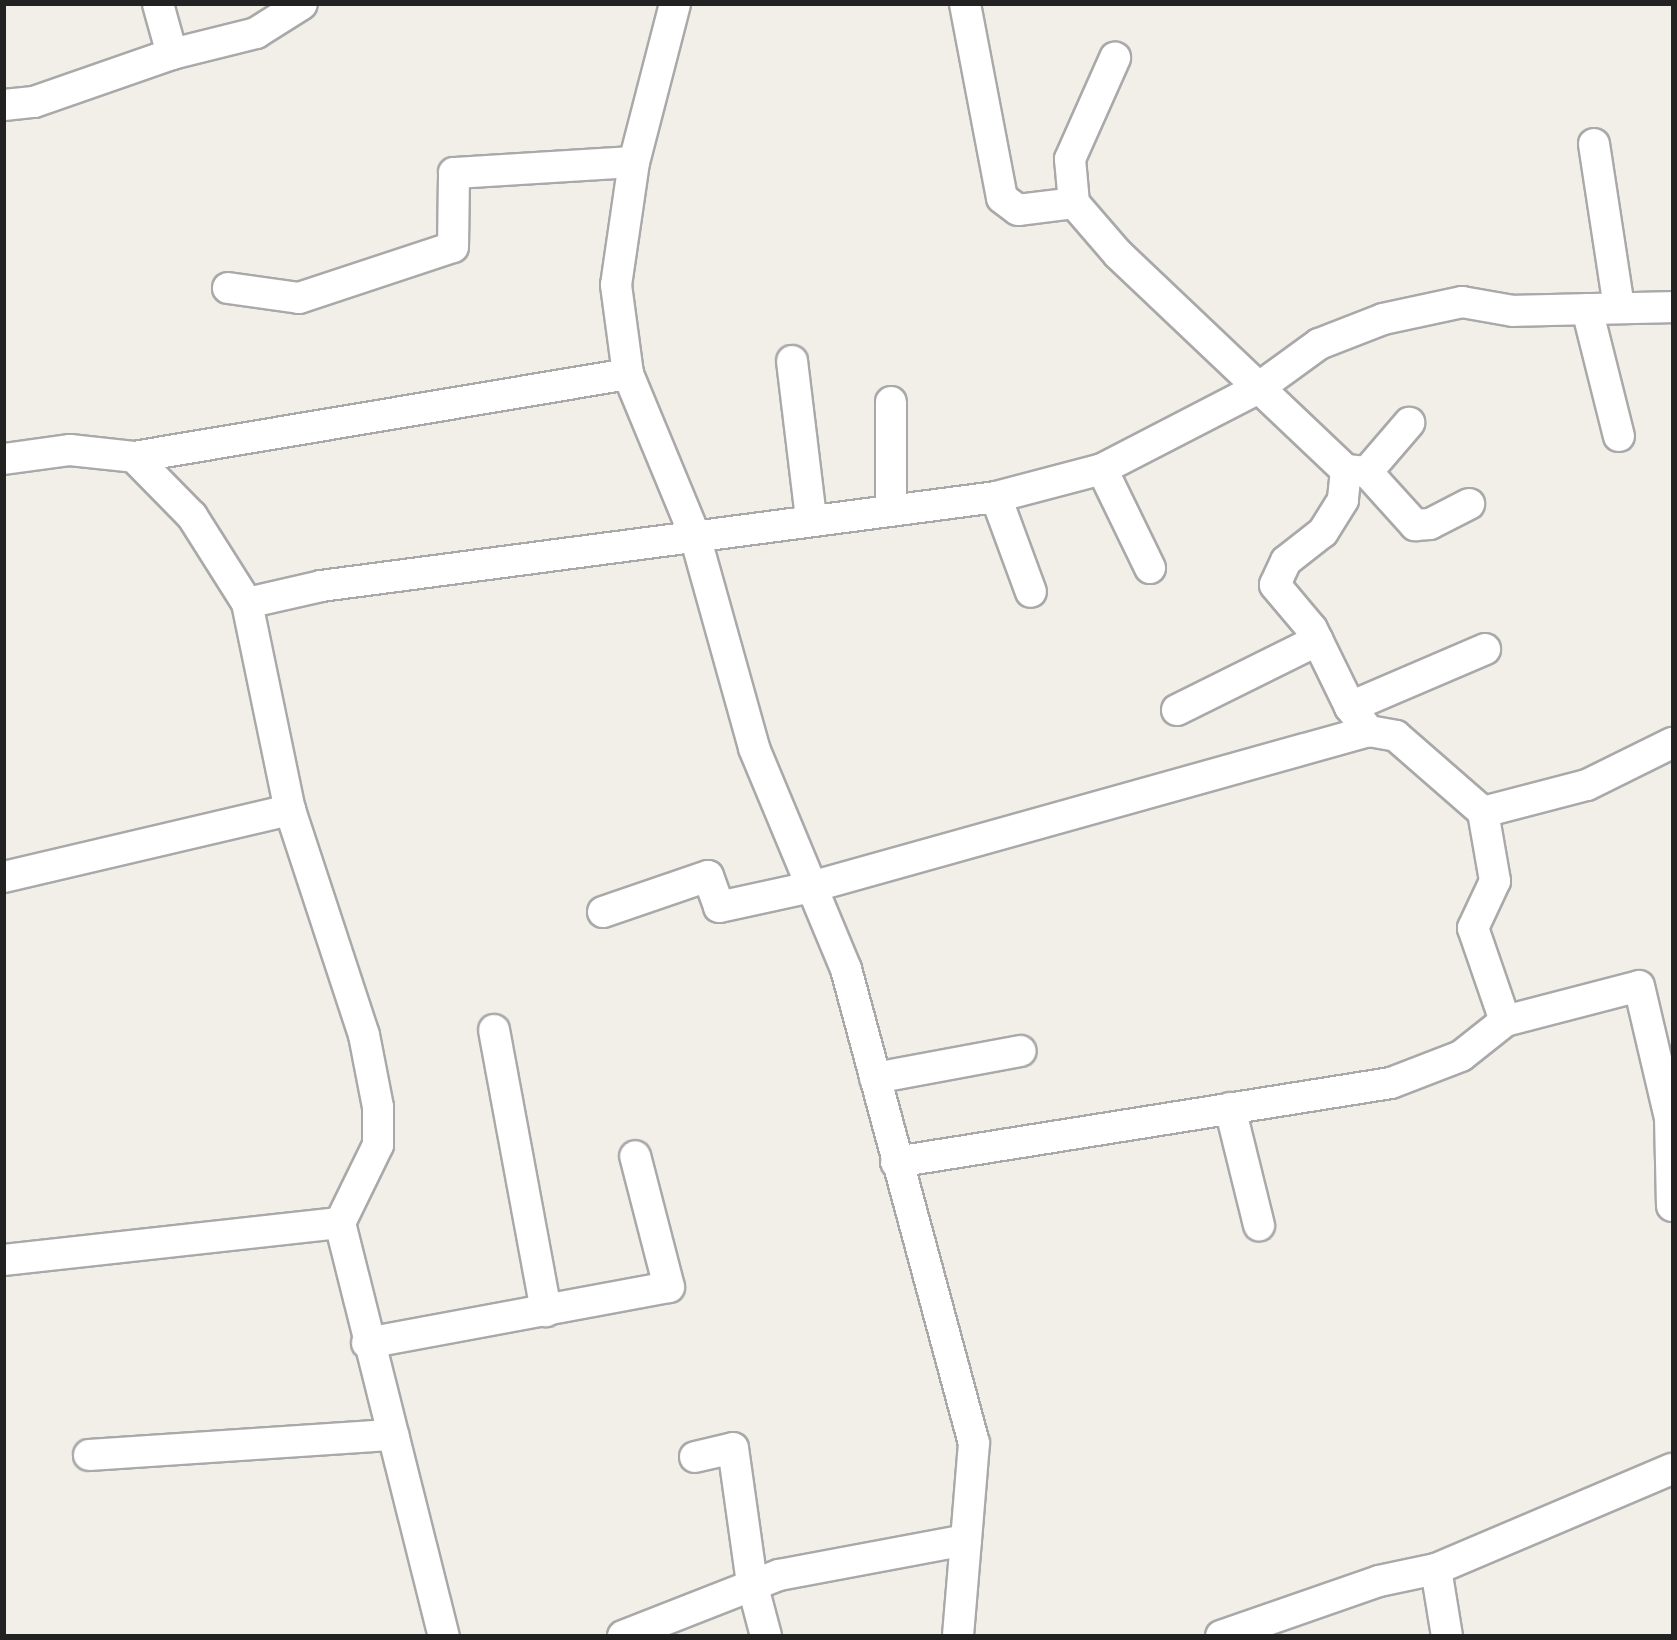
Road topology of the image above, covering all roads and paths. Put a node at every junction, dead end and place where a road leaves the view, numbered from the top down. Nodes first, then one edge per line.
1 (158, 4) edge
2 (302, 4) edge
3 (675, 4) edge
4 (965, 4) edge
5 (172, 54) junction
6 (1114, 58) dead end
7 (4, 105) edge
8 (1594, 144) dead end
9 (634, 162) junction
10 (1074, 203) junction
11 (228, 288) dead end
12 (1619, 307) junction
13 (1672, 307) edge
14 (1587, 309) junction
15 (792, 361) dead end
16 (628, 374) junction
17 (1257, 389) junction
18 (891, 402) dead end
19 (1409, 423) dead end
20 (1619, 436) dead end
21 (134, 457) junction
22 (4, 459) edge
23 (1102, 469) junction
24 (1357, 471) junction
25 (996, 497) junction
26 (1468, 504) dead end
27 (891, 510) junction
28 (812, 518) junction
29 (695, 536) junction
30 (1150, 568) dead end
31 (1030, 592) dead end
32 (247, 603) junction
33 (1318, 640) junction
34 (1485, 649) dead end
35 (1350, 707) junction
36 (1178, 710) dead end
37 (1369, 731) junction
38 (1672, 743) edge
39 (290, 810) junction
40 (1483, 812) junction
41 (4, 877) edge
42 (811, 887) junction
43 (603, 912) dead end
44 (1505, 1021) junction
45 (494, 1030) dead end
46 (1021, 1052) dead end
47 (875, 1078) junction
48 (1230, 1108) junction
49 (635, 1156) dead end
50 (896, 1162) junction
51 (1672, 1206) edge
52 (340, 1223) junction
53 (1259, 1225) dead end
54 (4, 1260) edge
55 (546, 1311) junction
56 (367, 1343) junction
57 (393, 1435) junction
58 (89, 1455) dead end
59 (695, 1457) dead end
60 (1672, 1469) edge
61 (966, 1540) junction
62 (1436, 1569) junction
63 (752, 1583) junction
64 (444, 1635) edge
65 (623, 1635) edge
66 (766, 1635) edge
67 (958, 1635) edge
68 (1221, 1635) edge
69 (1447, 1635) edge

1 - 5 street
2 - 5 street
3 - 9 street
4 - 10 street
5 - 7 street
6 - 10 street
8 - 12 street
9 - 11 street
9 - 16 street
10 - 17 street
12 - 13 street
12 - 14 street
14 - 17 street
14 - 20 street
15 - 28 street
16 - 21 street
16 - 29 street
17 - 23 street
17 - 24 street
18 - 27 street
19 - 24 street
21 - 22 street
21 - 32 street
23 - 25 street
23 - 30 street
24 - 26 street
24 - 33 street
25 - 27 street
25 - 31 street
27 - 28 street
28 - 29 street
29 - 32 street
29 - 42 street
32 - 39 street
33 - 35 street
33 - 36 street
34 - 35 street
35 - 37 street
37 - 40 street
37 - 42 street
38 - 40 street
39 - 41 street
39 - 52 street
40 - 44 street
42 - 43 street
42 - 47 street
44 - 48 street
44 - 51 street
45 - 55 street
46 - 47 street
47 - 50 street
48 - 50 street
48 - 53 street
49 - 55 street
50 - 61 street
52 - 54 street
52 - 56 street
55 - 56 street
56 - 57 street
57 - 58 street
57 - 64 street
59 - 63 street
60 - 62 street
61 - 63 street
61 - 67 street
62 - 68 street
62 - 69 street
63 - 65 street
63 - 66 street

